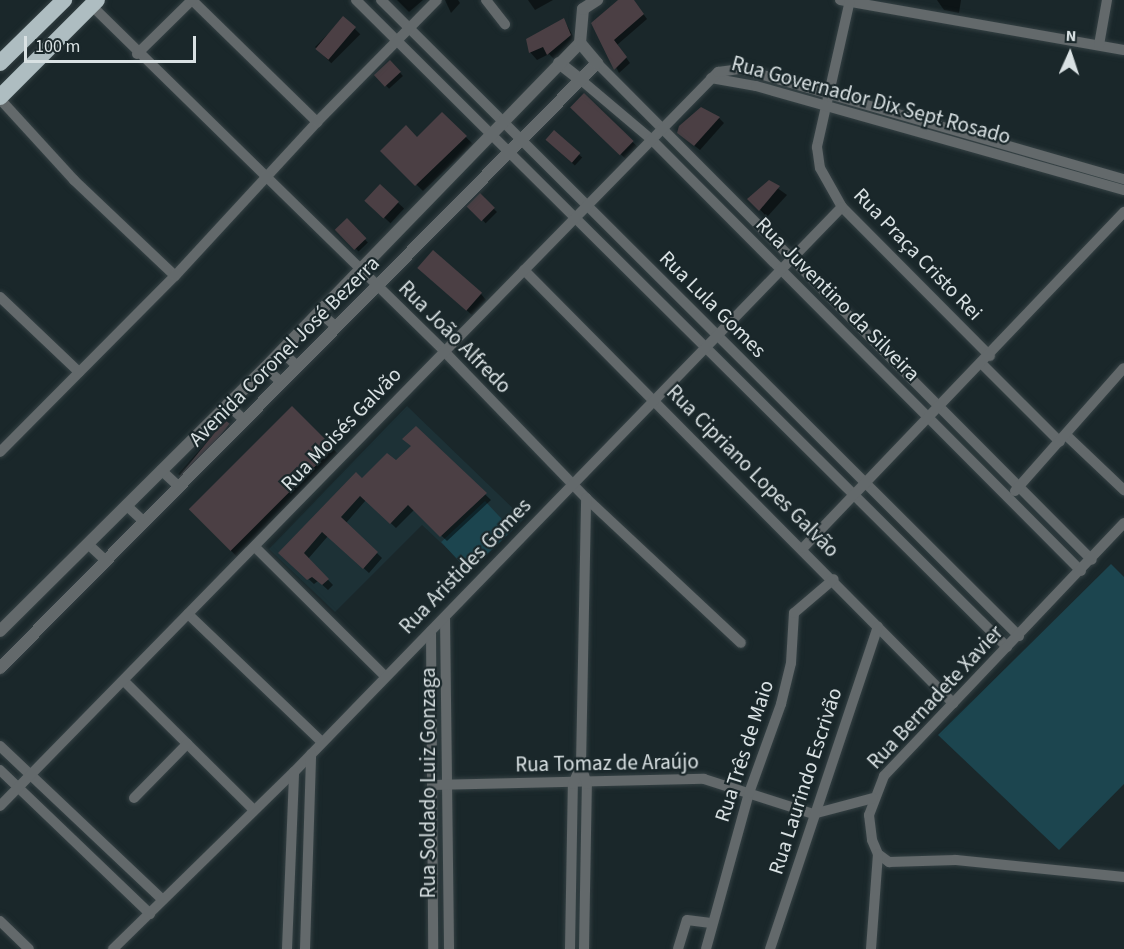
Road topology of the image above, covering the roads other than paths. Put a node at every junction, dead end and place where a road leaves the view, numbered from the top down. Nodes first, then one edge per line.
1 (62, 0) edge
2 (192, 0) edge
3 (356, 0) edge
4 (381, 0) edge
5 (437, 0) edge
6 (486, 0) edge
7 (597, 0) edge
8 (1107, 0) edge
9 (846, 1) edge
10 (95, 3) edge
11 (580, 5) edge
12 (505, 24) dead end
13 (411, 29) junction
14 (398, 40) junction
15 (580, 43) junction
16 (1099, 45) junction
17 (1124, 50) edge
18 (137, 54) junction
19 (0, 63) edge
20 (559, 63) junction
21 (597, 63) junction
22 (711, 78) junction
23 (581, 80) junction
24 (830, 94) junction
25 (0, 98) edge
26 (828, 106) junction
27 (501, 120) junction
28 (317, 122) junction
29 (663, 129) junction
30 (490, 133) junction
31 (652, 140) junction
32 (524, 141) junction
33 (512, 153) junction
34 (266, 179) junction
35 (1124, 179) edge
36 (1124, 190) edge
37 (734, 201) junction
38 (586, 207) junction
39 (842, 207) junction
40 (723, 211) junction
41 (1124, 213) edge
42 (575, 218) junction
43 (792, 261) junction
44 (524, 270) junction
45 (360, 271) junction
46 (782, 271) junction
47 (175, 276) junction
48 (376, 287) junction
49 (2, 302) edge
50 (319, 312) junction
51 (336, 327) junction
52 (717, 335) junction
53 (865, 335) junction
54 (707, 345) junction
55 (855, 345) junction
56 (443, 350) junction
57 (281, 351) junction
58 (986, 360) junction
59 (297, 366) junction
60 (265, 368) junction
61 (1124, 368) edge
62 (79, 372) junction
63 (281, 382) junction
64 (654, 400) junction
65 (227, 404) junction
66 (939, 410) junction
67 (796, 415) junction
68 (929, 419) junction
69 (244, 420) junction
70 (785, 426) junction
71 (1064, 439) junction
72 (0, 452) edge
73 (161, 470) junction
74 (863, 483) junction
75 (572, 484) junction
76 (178, 486) junction
77 (1018, 487) junction
78 (1124, 490) edge
79 (852, 494) junction
80 (1008, 497) junction
81 (586, 498) junction
82 (126, 505) junction
83 (143, 522) junction
84 (1124, 523) edge
85 (88, 544) junction
86 (927, 545) junction
87 (255, 547) junction
88 (803, 548) junction
89 (916, 557) junction
90 (105, 560) junction
91 (1092, 560) junction
92 (1081, 571) junction
93 (834, 579) junction
94 (188, 614) junction
95 (446, 617) junction
96 (878, 627) junction
97 (0, 631) edge
98 (431, 631) junction
99 (1019, 636) junction
100 (741, 643) dead end
101 (1007, 647) junction
102 (0, 668) edge
103 (385, 676) junction
104 (124, 681) junction
105 (953, 702) junction
106 (432, 707) junction
107 (447, 707) junction
108 (322, 742) junction
109 (187, 744) junction
110 (0, 746) edge
111 (311, 754) junction
112 (581, 765) junction
113 (0, 770) edge
114 (294, 772) junction
115 (31, 775) junction
116 (573, 784) junction
117 (587, 784) junction
118 (432, 785) junction
119 (447, 785) junction
120 (18, 788) junction
121 (749, 793) junction
122 (134, 798) dead end
123 (873, 798) junction
124 (0, 806) edge
125 (254, 810) junction
126 (813, 814) junction
127 (878, 854) junction
128 (1124, 877) edge
129 (289, 888) junction
130 (307, 888) junction
131 (448, 890) junction
132 (432, 891) junction
133 (570, 892) junction
134 (585, 892) junction
135 (163, 900) junction
136 (150, 914) junction
137 (0, 921) edge
138 (711, 923) junction
139 (433, 945) edge
140 (449, 945) edge
141 (570, 945) edge
142 (584, 945) edge
143 (29, 949) edge
144 (113, 949) edge
145 (287, 949) edge
146 (304, 949) edge
147 (678, 949) edge
148 (706, 949) edge
149 (770, 949) edge
150 (871, 949) edge

1 - 19 highway
2 - 18 street
2 - 28 street
3 - 14 street, Rua Lula Gomes
4 - 13 street, Rua Lula Gomes
5 - 13 street
6 - 12 street
7 - 11 street
8 - 16 street
9 - 16 street
9 - 24 street, Rua Praça Cristo Rei
10 - 18 street, Rua João Alfredo
10 - 25 highway
11 - 15 street
13 - 14 street
13 - 27 street, Rua Lula Gomes
14 - 28 street
14 - 30 street, Rua Lula Gomes
15 - 20 street, Avenida Coronel José Bezerra
15 - 21 street, Rua Juventino da Silveira
16 - 17 street
18 - 34 street, Rua João Alfredo
20 - 23 street, Rua Juventino da Silveira
20 - 27 street, Avenida Coronel José Bezerra
21 - 23 street, Avenida Coronel José Bezerra
21 - 29 street, Rua Juventino da Silveira
22 - 24 street, Rua Governador Dix Sept Rosado
22 - 26 street, Rua Governador Dix Sept Rosado
22 - 29 street, Rua Moisés Galvão
23 - 31 street, Rua Juventino da Silveira
23 - 32 street, Avenida Coronel José Bezerra
24 - 26 street, Rua Praça Cristo Rei
24 - 35 street, Rua Governador Dix Sept Rosado
25 - 47 street
26 - 36 street, Rua Governador Dix Sept Rosado
26 - 39 street, Rua Praça Cristo Rei
27 - 30 street, Avenida Coronel José Bezerra
27 - 32 street, Rua Lula Gomes
28 - 34 street
29 - 31 street, Rua Moisés Galvão
29 - 37 street, Rua Juventino da Silveira
30 - 33 street, Rua Lula Gomes
30 - 45 street, Avenida Coronel José Bezerra
31 - 38 street, Rua Moisés Galvão
31 - 40 street, Rua Juventino da Silveira
32 - 33 street, Avenida Coronel José Bezerra
32 - 38 street, Rua Lula Gomes
33 - 42 street, Rua Lula Gomes
33 - 48 street, Avenida Coronel José Bezerra
34 - 45 street, Rua João Alfredo
34 - 47 street
37 - 40 street
37 - 43 street, Rua Juventino da Silveira
38 - 42 street, Rua Moisés Galvão
38 - 52 street, Rua Lula Gomes
39 - 43 street, Rua Aristides Gomes
39 - 58 street, Rua Praça Cristo Rei
40 - 46 street, Rua Juventino da Silveira
41 - 58 street
42 - 44 street, Rua Moisés Galvão
42 - 54 street, Rua Lula Gomes
43 - 46 street, Rua Aristides Gomes
43 - 53 street, Rua Juventino da Silveira
44 - 56 street, Rua Moisés Galvão
44 - 64 street, Rua Cipriano Lopes Galvão
45 - 48 street, Rua João Alfredo
45 - 50 street, Avenida Coronel José Bezerra
46 - 52 street, Rua Aristides Gomes
46 - 55 street, Rua Juventino da Silveira
47 - 62 street
48 - 51 street, Avenida Coronel José Bezerra
48 - 56 street, Rua João Alfredo
49 - 62 street
50 - 51 street
50 - 57 street, Avenida Coronel José Bezerra
51 - 59 street, Avenida Coronel José Bezerra
52 - 54 street, Rua Aristides Gomes
52 - 67 street, Rua Lula Gomes
53 - 55 street
53 - 66 street, Rua Juventino da Silveira
54 - 64 street, Rua Aristides Gomes
54 - 70 street, Rua Lula Gomes
55 - 68 street, Rua Juventino da Silveira
56 - 75 street, Rua João Alfredo
56 - 87 street, Rua Moisés Galvão
57 - 59 street
57 - 60 street, Avenida Coronel José Bezerra
58 - 66 street
58 - 71 street, Rua Praça Cristo Rei
59 - 63 street, Avenida Coronel José Bezerra
60 - 63 street
60 - 65 street, Avenida Coronel José Bezerra
61 - 71 street
62 - 72 street
63 - 69 street, Avenida Coronel José Bezerra
64 - 75 street, Rua Aristides Gomes
64 - 88 street, Rua Cipriano Lopes Galvão
65 - 69 street
65 - 73 street, Avenida Coronel José Bezerra
66 - 68 street
66 - 77 street, Rua Juventino da Silveira
67 - 70 street
67 - 74 street, Rua Lula Gomes
68 - 74 street
68 - 80 street, Rua Juventino da Silveira
69 - 76 street, Avenida Coronel José Bezerra
70 - 79 street, Rua Lula Gomes
71 - 77 street
71 - 78 street, Rua Praça Cristo Rei
73 - 76 street
73 - 82 street, Avenida Coronel José Bezerra
74 - 79 street
74 - 86 street, Rua Lula Gomes
75 - 81 street, Rua João Alfredo
75 - 95 street, Rua Aristides Gomes
76 - 83 street, Avenida Coronel José Bezerra
77 - 80 street
77 - 91 street, Rua Juventino da Silveira
79 - 88 street
79 - 89 street, Rua Lula Gomes
80 - 92 street, Rua Juventino da Silveira
81 - 100 street, Rua João Alfredo
81 - 112 street
82 - 83 street
82 - 85 street, Avenida Coronel José Bezerra
83 - 90 street, Avenida Coronel José Bezerra
84 - 91 street, Rua Bernadete Xavier
85 - 90 street
85 - 97 street, Avenida Coronel José Bezerra
86 - 89 street
86 - 99 street, Rua Lula Gomes
87 - 94 street, Rua Moisés Galvão
87 - 103 street
88 - 93 street, Rua Cipriano Lopes Galvão
89 - 101 street, Rua Lula Gomes
90 - 102 street, Avenida Coronel José Bezerra
91 - 92 street, Rua Bernadete Xavier
92 - 99 street, Rua Bernadete Xavier
93 - 96 street, Rua Cipriano Lopes Galvão
93 - 121 street, Rua Três de Maio
94 - 104 street, Rua Moisés Galvão
94 - 108 street
95 - 98 street, Rua Aristides Gomes
95 - 107 street, Rua Soldado Luiz Gonzaga
96 - 105 street, Rua Cipriano Lopes Galvão
96 - 126 street, Rua Laurindo Escrivão
98 - 103 street, Rua Aristides Gomes
98 - 106 street, Rua Soldado Luiz Gonzaga
99 - 101 street, Rua Bernadete Xavier
101 - 105 street, Rua Bernadete Xavier
103 - 108 street, Rua Aristides Gomes
104 - 109 street
104 - 115 street, Rua Moisés Galvão
105 - 123 street, Rua Bernadete Xavier
106 - 107 street
106 - 118 street, Rua Soldado Luiz Gonzaga
107 - 119 street, Rua Soldado Luiz Gonzaga
108 - 111 street, Rua Aristides Gomes
109 - 122 street
109 - 125 street
110 - 115 street
111 - 114 street, Rua Aristides Gomes
111 - 130 street
112 - 116 street
112 - 117 street
113 - 120 street
114 - 125 street, Rua Aristides Gomes
114 - 129 street
115 - 120 street, Rua Moisés Galvão
115 - 135 street
116 - 117 street, Rua Tomaz de Araújo
116 - 119 street, Rua Tomaz de Araújo
116 - 133 street
117 - 121 street, Rua Tomaz de Araújo
117 - 134 street
118 - 119 street, Rua Tomaz de Araújo
118 - 132 street, Rua Soldado Luiz Gonzaga
119 - 131 street, Rua Soldado Luiz Gonzaga
120 - 124 street, Rua Moisés Galvão
120 - 136 street
121 - 126 street, Rua Tomaz de Araújo
121 - 138 street, Rua Três de Maio
123 - 126 street
123 - 127 street, Rua Bernadete Xavier
125 - 135 street, Rua Aristides Gomes
126 - 149 street, Rua Laurindo Escrivão
127 - 128 street
127 - 150 street, Rua Bernadete Xavier
129 - 130 street
129 - 145 street
130 - 146 street
131 - 132 street
131 - 140 street, Rua Soldado Luiz Gonzaga
132 - 139 street, Rua Soldado Luiz Gonzaga
133 - 134 street
133 - 141 street
134 - 142 street
135 - 136 street, Rua Aristides Gomes
136 - 144 street, Rua Aristides Gomes
137 - 143 street
138 - 147 street
138 - 148 street, Rua Três de Maio
139 - 140 street
141 - 142 street

